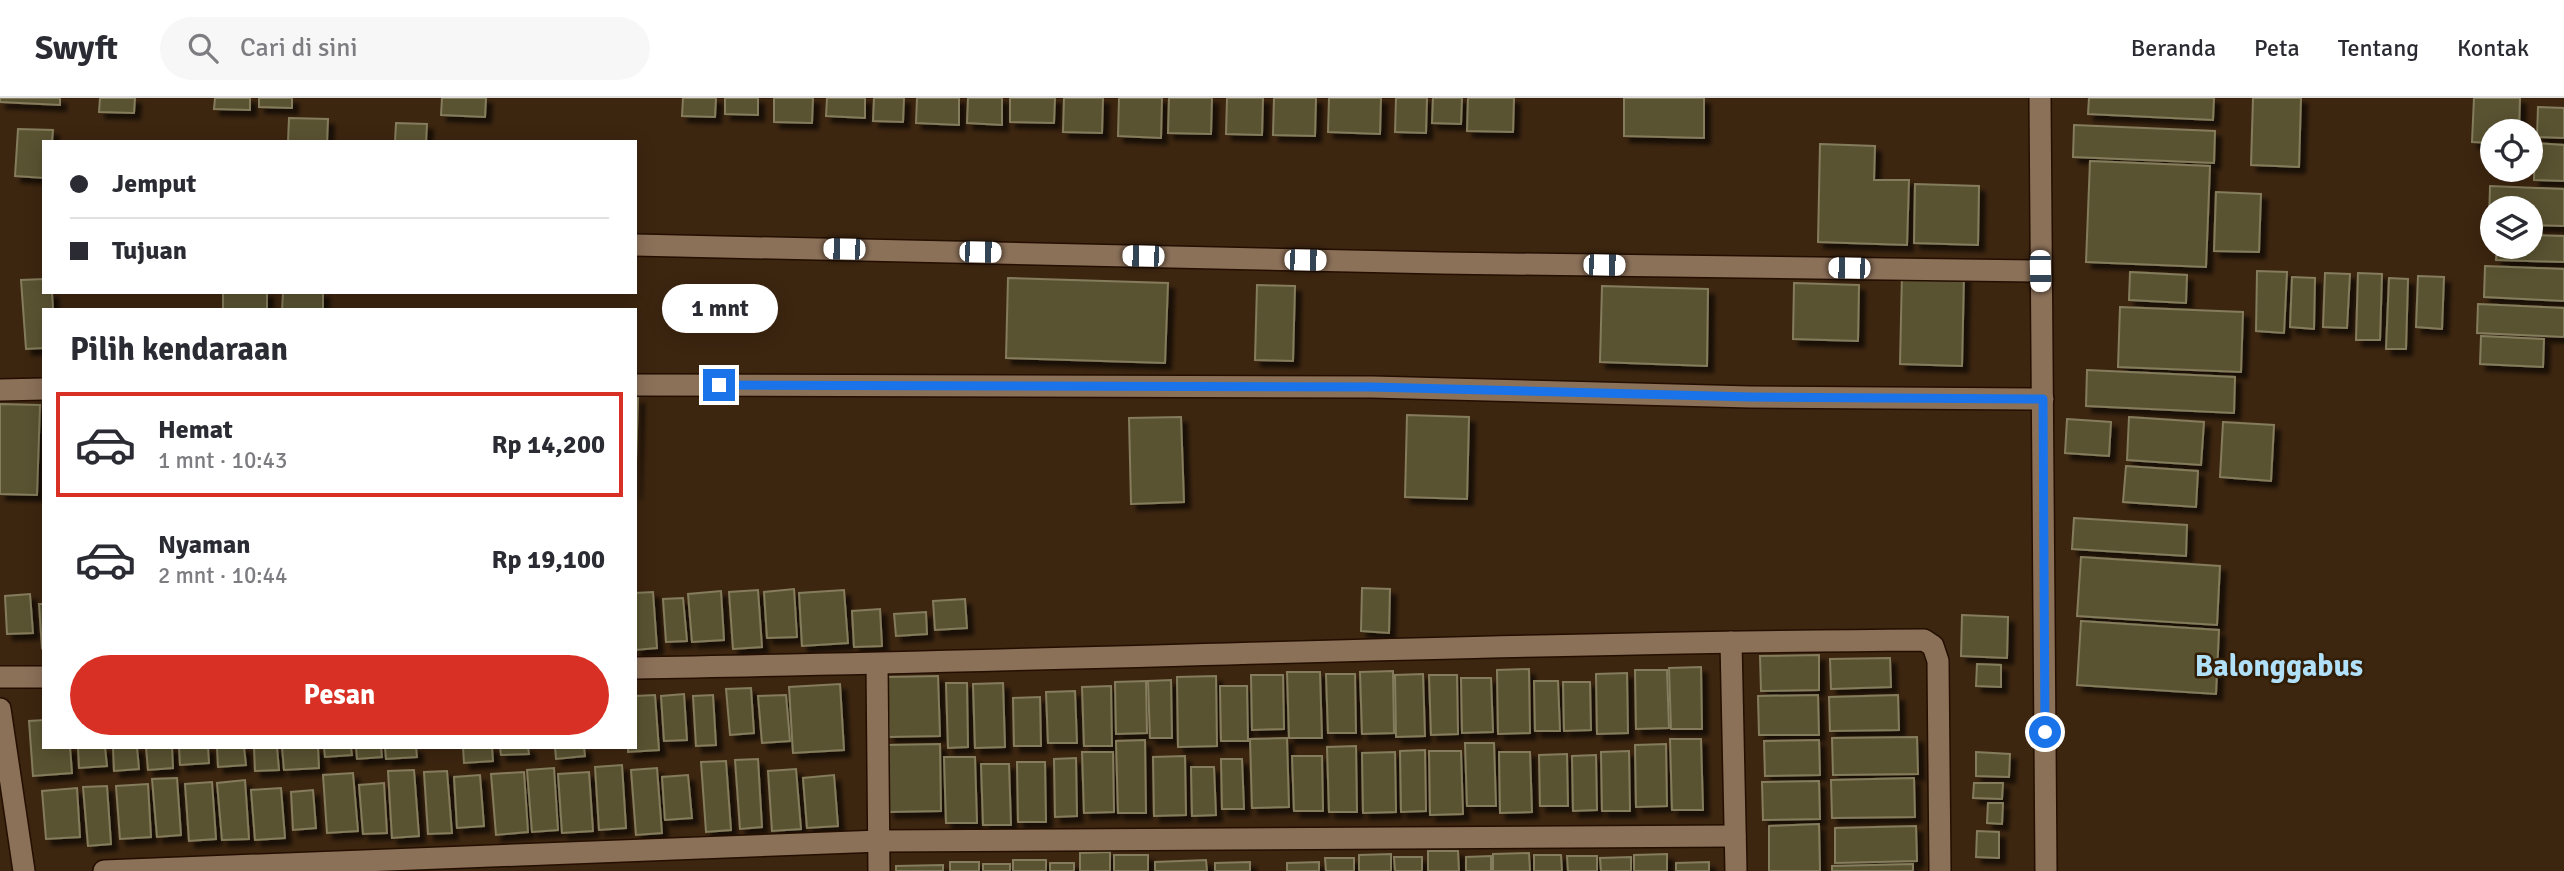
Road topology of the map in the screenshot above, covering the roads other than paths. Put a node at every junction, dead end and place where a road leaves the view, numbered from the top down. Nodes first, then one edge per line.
1 (2040, 98) edge
2 (637, 244) edge
3 (2040, 271) junction
4 (637, 385) edge
5 (0, 390) edge
6 (42, 390) edge
7 (2043, 399) junction
8 (1731, 642) junction
9 (877, 664) junction
10 (637, 668) edge
11 (0, 677) edge
12 (42, 677) edge
13 (0, 709) edge
14 (1735, 836) junction
15 (880, 841) junction
16 (24, 871) edge
17 (104, 871) edge
18 (879, 871) edge
19 (1736, 871) edge
20 (1940, 871) edge
21 (2046, 871) edge

1 - 3 street
2 - 3 street
3 - 7 street
4 - 7 street
5 - 6 street
7 - 21 street
8 - 9 street
8 - 14 street
8 - 20 street
9 - 10 street
9 - 15 street
11 - 12 street
13 - 16 street
14 - 15 street
14 - 19 street
15 - 17 street
15 - 18 street

